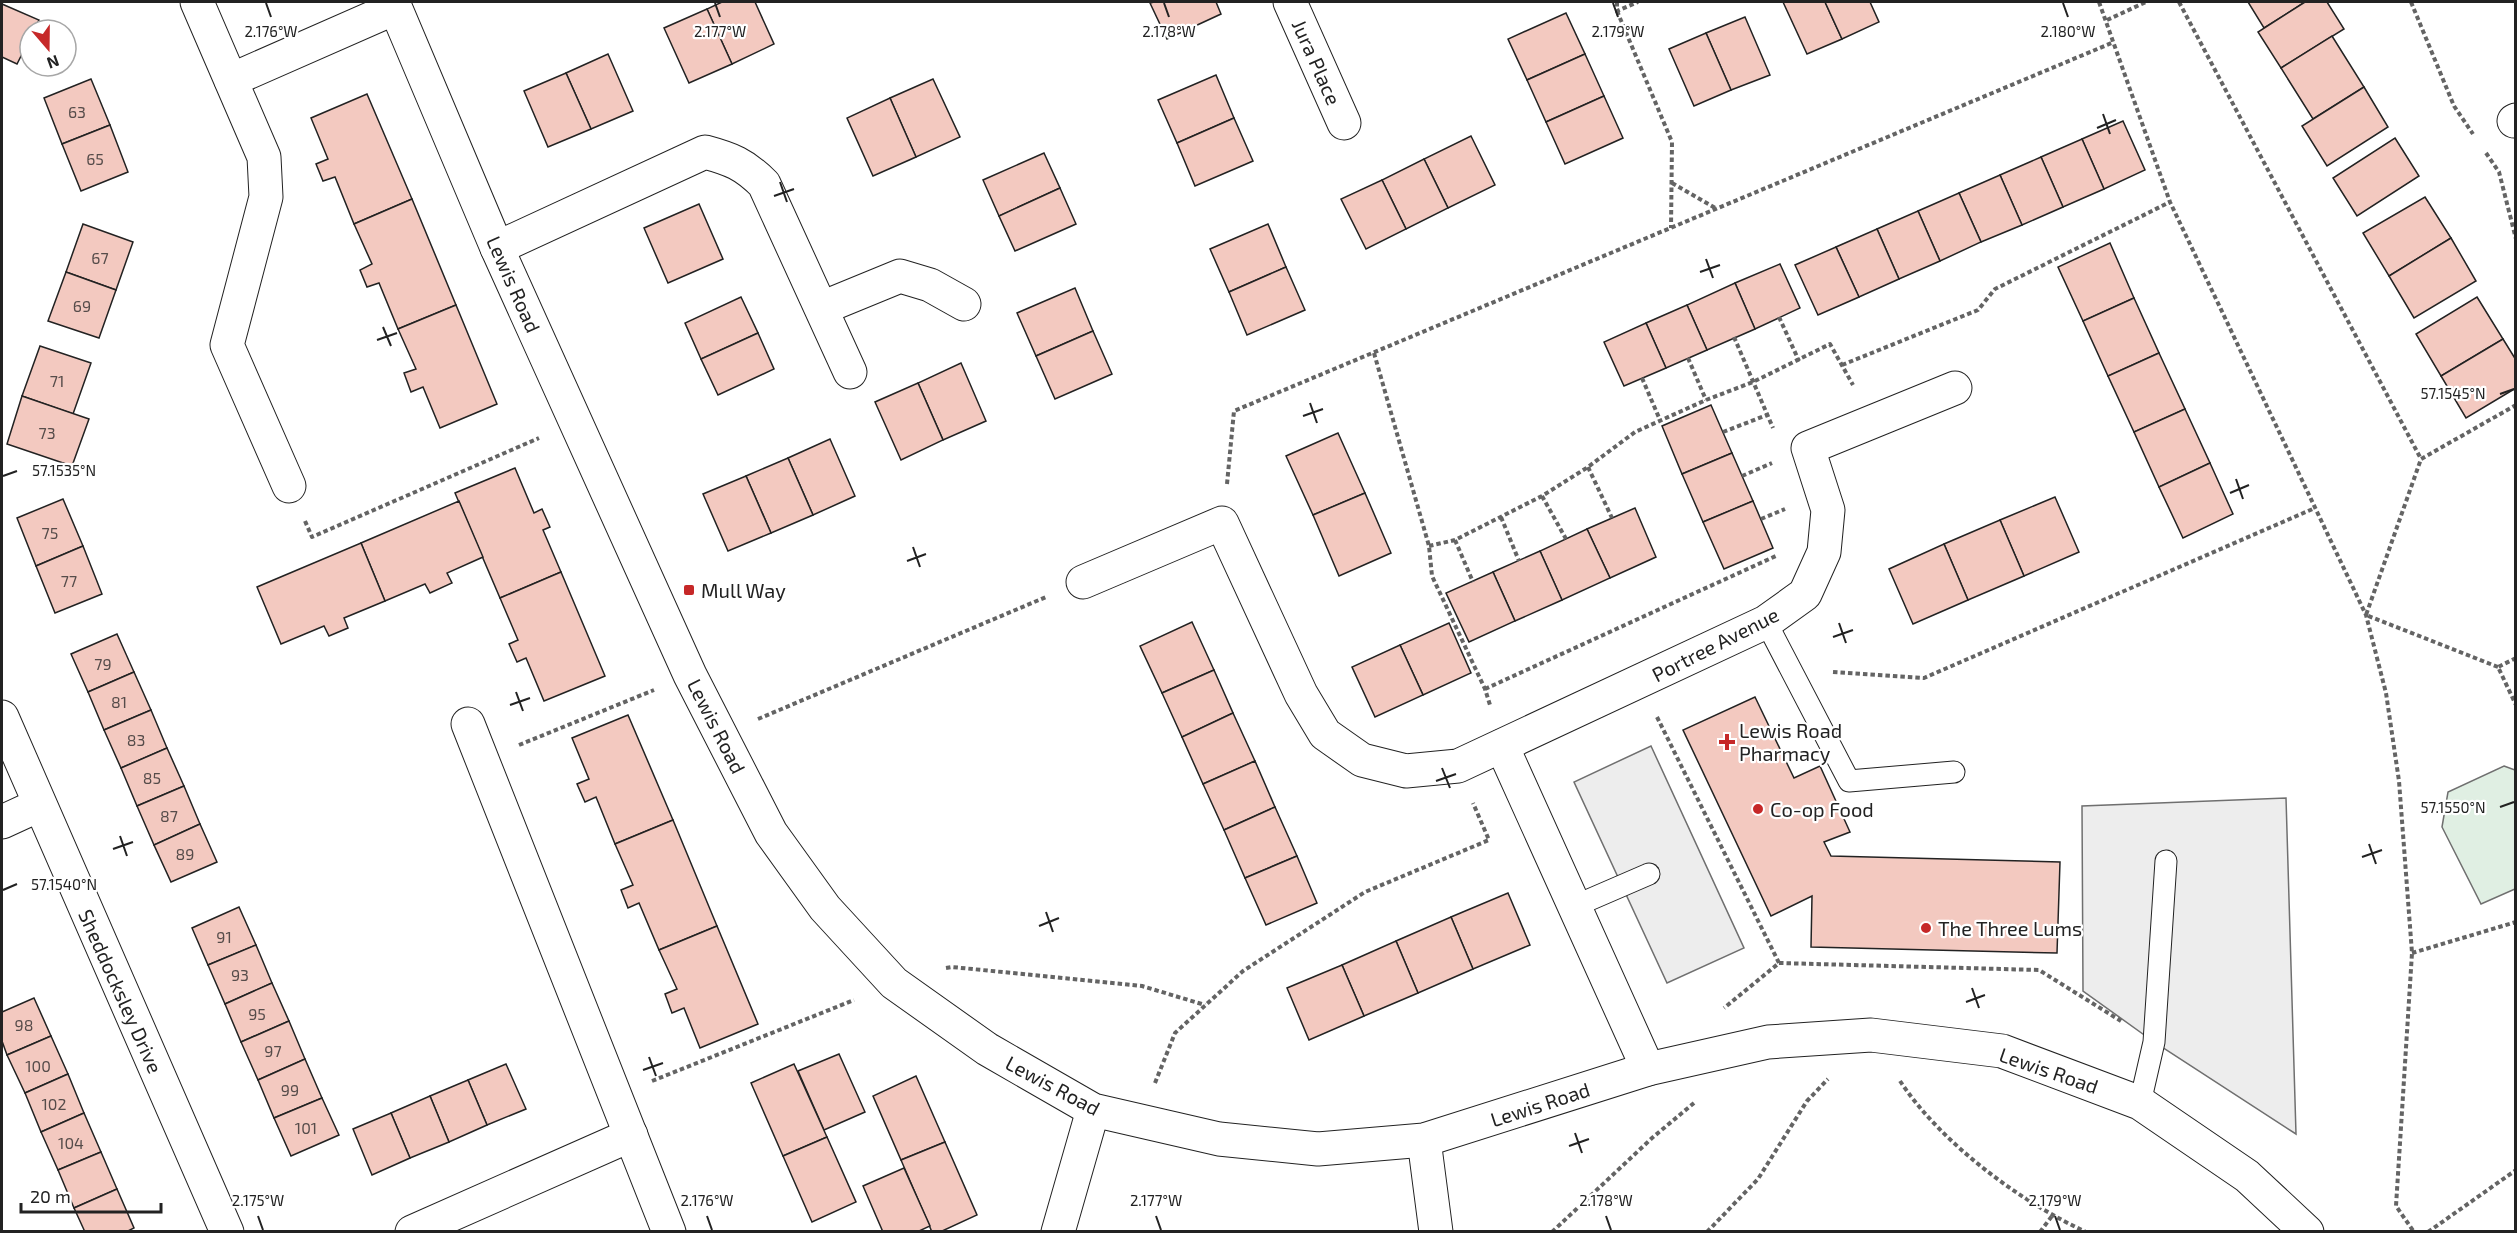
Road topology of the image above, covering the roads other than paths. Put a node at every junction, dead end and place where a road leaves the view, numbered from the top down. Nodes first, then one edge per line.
1 (197, 2) edge
2 (1290, 2) edge
3 (394, 5) edge
4 (231, 80) junction
5 (1344, 123) dead end
6 (497, 248) junction
7 (964, 304) dead end
8 (822, 308) junction
9 (850, 372) dead end
10 (1954, 388) dead end
11 (289, 486) road end
12 (1083, 582) road end
13 (1766, 622) junction
14 (2, 717) edge
15 (468, 724) dead end
16 (1502, 746) junction
17 (1953, 772) dead end
18 (39, 805) junction
19 (2, 822) edge
20 (2166, 861) dead end
21 (1649, 874) dead end
22 (1575, 906) junction
23 (1648, 1070) junction
24 (2140, 1103) junction
25 (1093, 1110) junction
26 (631, 1135) junction
27 (1424, 1140) junction
28 (227, 1232) edge
29 (412, 1232) edge
30 (669, 1232) edge
31 (1058, 1232) edge
32 (1436, 1232) edge
33 (2307, 1232) edge

1 - 4 street
2 - 5 street, Jura Place
3 - 4 street
3 - 6 street, Lewis Road
4 - 11 street
6 - 8 street
6 - 25 street, Lewis Road
7 - 8 street
8 - 9 street
10 - 13 street, Portree Avenue
12 - 16 street, Portree Avenue
13 - 16 street, Portree Avenue
13 - 17 lane
14 - 18 street, Sheddocksley Drive
15 - 26 street
16 - 22 street
18 - 19 street
18 - 28 street, Sheddocksley Drive
20 - 24 lane
21 - 22 lane
22 - 23 street
23 - 24 street, Lewis Road
23 - 27 street, Lewis Road
24 - 33 street, Lewis Road
25 - 27 street, Lewis Road
25 - 31 street
26 - 29 street
26 - 30 street
27 - 32 street

